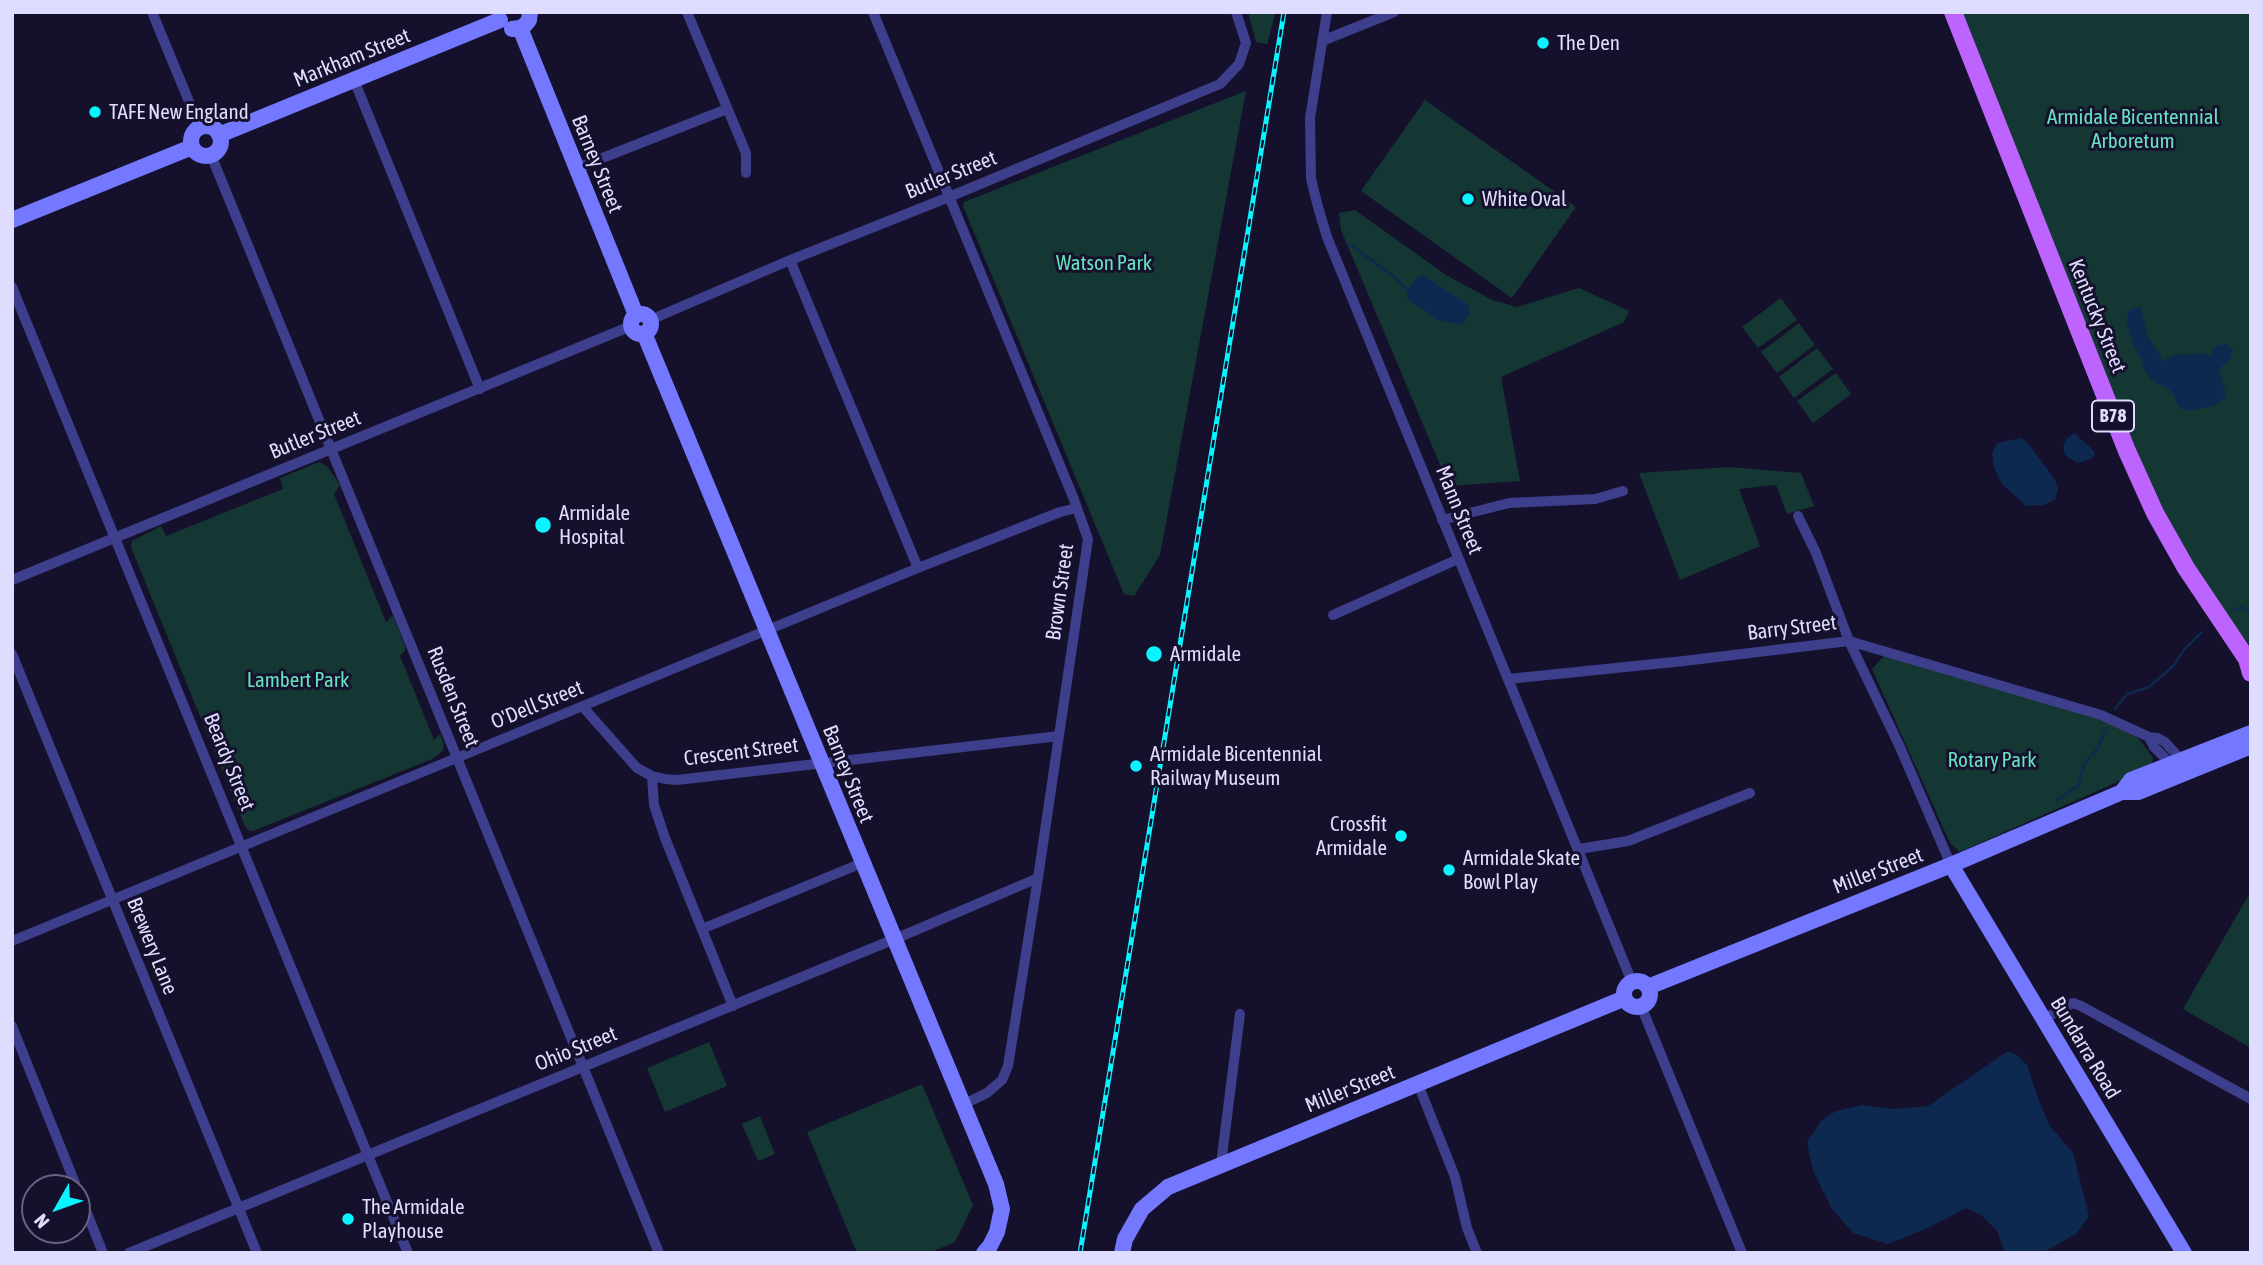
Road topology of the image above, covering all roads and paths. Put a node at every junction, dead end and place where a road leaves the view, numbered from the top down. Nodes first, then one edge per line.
1 (152, 12) edge
2 (530, 12) edge
3 (687, 12) edge
4 (873, 12) edge
5 (1236, 12) edge
6 (1327, 12) edge
7 (1394, 12) edge
8 (1953, 12) edge
9 (500, 16) edge
10 (520, 28) junction
11 (1322, 41) junction
12 (354, 80) junction
13 (727, 109) junction
14 (200, 128) junction
15 (219, 135) junction
16 (192, 147) junction
17 (211, 155) junction
18 (577, 168) junction
19 (746, 173) dead end
20 (949, 197) junction
21 (12, 220) edge
22 (790, 260) junction
23 (12, 288) edge
24 (640, 324) junction
25 (480, 389) junction
26 (331, 450) junction
27 (1623, 491) dead end
28 (1077, 508) junction
29 (1798, 516) dead end
30 (1442, 520) junction
31 (116, 537) junction
32 (1458, 559) junction
33 (918, 568) junction
34 (12, 580) edge
35 (1333, 615) dead end
36 (767, 631) junction
37 (1849, 641) junction
38 (12, 654) edge
39 (2249, 664) edge
40 (1508, 679) junction
41 (583, 707) junction
42 (1059, 736) junction
43 (2250, 743) edge
44 (457, 758) junction
45 (820, 762) junction
46 (2181, 767) junction
47 (652, 776) junction
48 (1750, 793) dead end
49 (242, 845) junction
50 (1579, 849) junction
51 (862, 863) junction
52 (1951, 865) junction
53 (1038, 878) junction
54 (112, 899) junction
55 (702, 929) junction
56 (12, 940) edge
57 (893, 940) junction
58 (1640, 985) junction
59 (1625, 998) junction
60 (733, 1006) junction
61 (1641, 1006) junction
62 (1240, 1014) dead end
63 (2043, 1019) junction
64 (12, 1027) edge
65 (583, 1067) junction
66 (1418, 1084) junction
67 (2251, 1099) edge
68 (962, 1105) junction
69 (368, 1155) junction
70 (1222, 1164) junction
71 (239, 1209) junction
72 (103, 1253) edge
73 (129, 1253) edge
74 (257, 1253) edge
75 (408, 1253) edge
76 (659, 1253) edge
77 (984, 1253) edge
78 (1122, 1253) edge
79 (1477, 1253) edge
80 (1742, 1253) edge
81 (2184, 1253) edge

1 - 14 street
2 - 10 street
3 - 13 street
4 - 20 street, Brown Street
5 - 20 street, Butler Street
6 - 11 street, Mann Street
7 - 11 street
8 - 39 main road, Kentucky Street / B78
9 - 10 street
9 - 12 street, Markham Street
10 - 18 street, Barney Street
11 - 30 street, Mann Street
12 - 15 street, Markham Street
12 - 25 street
13 - 18 street
13 - 19 street
14 - 15 street
14 - 16 street
15 - 17 street
16 - 17 street
16 - 21 street
17 - 26 street, Rusden Street
18 - 24 street, Barney Street
20 - 22 street, Butler Street
20 - 28 street, Brown Street
22 - 24 street, Butler Street
22 - 33 street
23 - 31 street, Beardy Street
24 - 25 street, Butler Street
24 - 36 street, Barney Street
25 - 26 street, Butler Street
26 - 31 street, Butler Street
26 - 44 street, Rusden Street
27 - 30 street
28 - 33 street, O'Dell Street
28 - 42 street, Brown Street
29 - 37 street
30 - 32 street, Mann Street
31 - 34 street, Butler Street
31 - 49 street, Beardy Street
32 - 35 street
32 - 40 street, Mann Street
33 - 36 street, O'Dell Street
36 - 41 street, O'Dell Street
36 - 45 street, Barney Street
37 - 40 street, Barry Street
37 - 46 street, Barry Street
37 - 52 street
38 - 54 street, Brewery Lane
40 - 50 street, Mann Street
41 - 44 street, O'Dell Street
41 - 47 street
42 - 45 street, Crescent Street
42 - 53 street, Brown Street
43 - 46 street, Miller Street
44 - 49 street, O'Dell Street
44 - 65 street, Rusden Street
45 - 47 street, Crescent Street
45 - 51 street, Barney Street
46 - 52 street, Miller Street
47 - 55 street
48 - 50 street
49 - 54 street, O'Dell Street
49 - 69 street, Beardy Street
50 - 58 street, Mann Street
51 - 55 street
51 - 57 street, Barney Street
52 - 58 street, Miller Street
52 - 63 street, Bundarra Road
53 - 57 street, Ohio Street
53 - 68 street, Brown Street
54 - 56 street, O'Dell Street
54 - 71 street, Brewery Lane
55 - 60 street
57 - 60 street, Ohio Street
57 - 68 street, Barney Street
58 - 59 street
58 - 61 street
59 - 61 street
59 - 66 street, Miller Street
60 - 65 street, Ohio Street
61 - 80 street
62 - 70 street
63 - 67 street
63 - 81 street, Bundarra Road
64 - 72 street
65 - 69 street, Ohio Street
65 - 76 street, Rusden Street
66 - 70 street, Miller Street
66 - 79 street
68 - 77 street, Barney Street
69 - 71 street, Ohio Street
69 - 75 street, Beardy Street
70 - 78 street, Miller Street
71 - 73 street, Ohio Street
71 - 74 street, Brewery Lane

